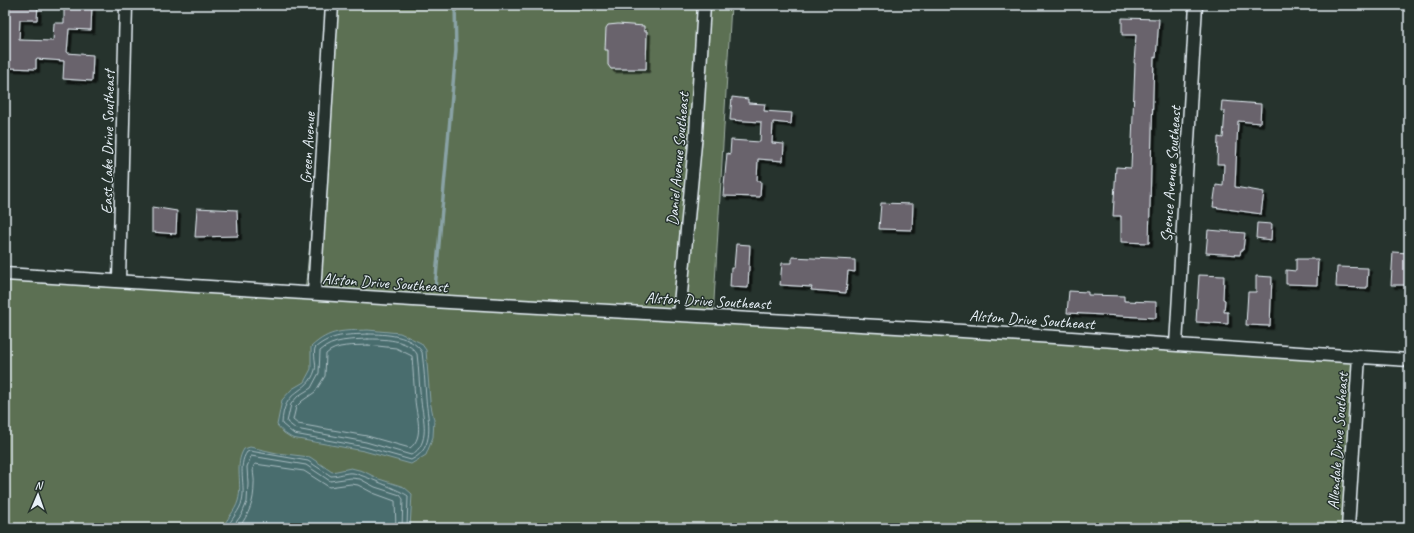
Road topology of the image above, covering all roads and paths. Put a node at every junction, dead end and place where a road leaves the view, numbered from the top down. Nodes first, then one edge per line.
1 (126, 5) edge
2 (332, 5) edge
3 (704, 5) edge
4 (1196, 5) edge
5 (5, 274) edge
6 (120, 280) junction
7 (314, 293) junction
8 (679, 315) junction
9 (1176, 345) junction
10 (1359, 356) junction
11 (1409, 360) edge
12 (1348, 528) edge

1 - 6 street, East Lake Drive Southeast
2 - 7 street, Green Avenue
3 - 8 street, Daniel Avenue Southeast
4 - 9 street, Spence Avenue Southeast
5 - 6 street, Alston Drive Southeast
6 - 7 street, Alston Drive Southeast
7 - 8 street, Alston Drive Southeast
8 - 9 street, Alston Drive Southeast
9 - 10 street, Alston Drive Southeast
10 - 11 street, Alston Drive Southeast
10 - 12 street, Allendale Drive Southeast

